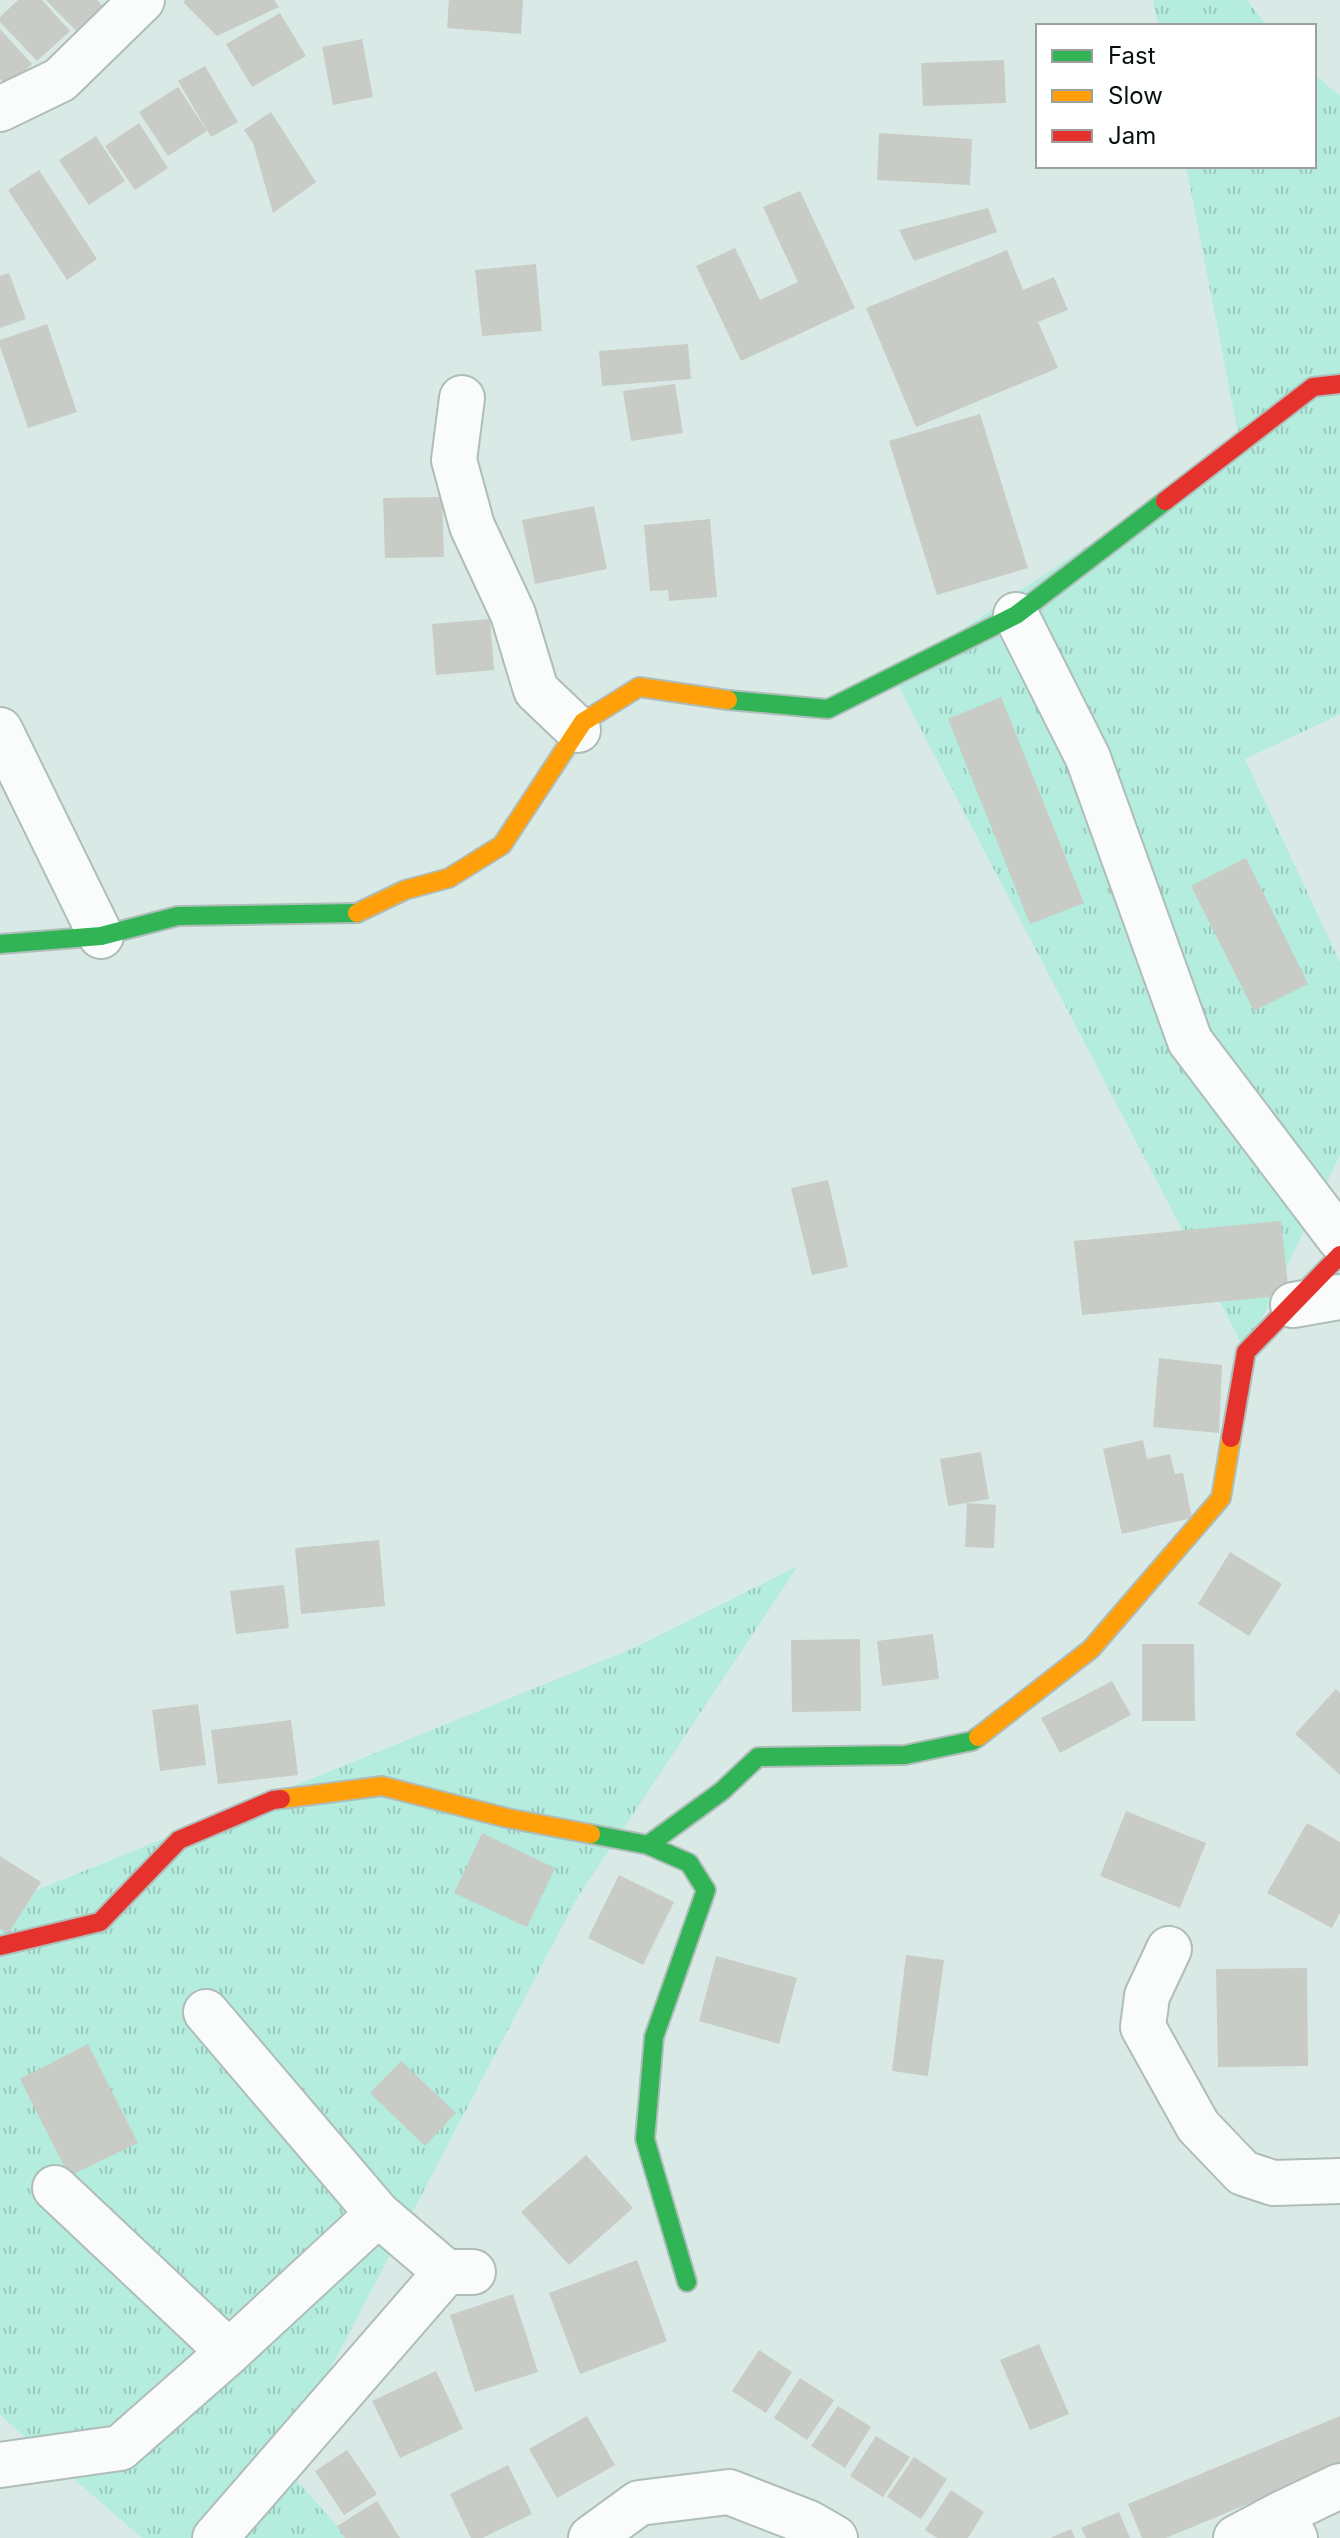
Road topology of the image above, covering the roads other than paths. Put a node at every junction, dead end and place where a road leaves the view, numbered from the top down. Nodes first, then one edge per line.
1 (142, 0) edge
2 (0, 109) edge
3 (1340, 384) edge
4 (462, 398) dead end
5 (1016, 615) junction
6 (0, 730) edge
7 (578, 730) junction
8 (101, 936) junction
9 (0, 944) edge
10 (1340, 1239) edge
11 (1340, 1255) edge
12 (1340, 1297) edge
13 (1293, 1305) junction
14 (648, 1845) junction
15 (0, 1946) edge
16 (1169, 1949) dead end
17 (206, 2012) dead end
18 (1340, 2181) edge
19 (55, 2188) dead end
20 (378, 2214) junction
21 (687, 2282) dead end
22 (229, 2352) junction
23 (0, 2465) edge
24 (1340, 2486) edge
25 (1288, 2526) edge
26 (215, 2538) edge
27 (591, 2538) edge
28 (835, 2538) edge
29 (1236, 2538) edge

1 - 2 street
3 - 5 street
4 - 7 street
5 - 7 street
5 - 10 street
6 - 8 street
7 - 8 street
8 - 9 street
11 - 13 street
12 - 13 street
13 - 14 street
14 - 15 street
14 - 21 street
16 - 18 street
17 - 20 street
19 - 22 street
20 - 22 street
20 - 26 street
22 - 23 street
24 - 25 street
25 - 29 street
27 - 28 street

